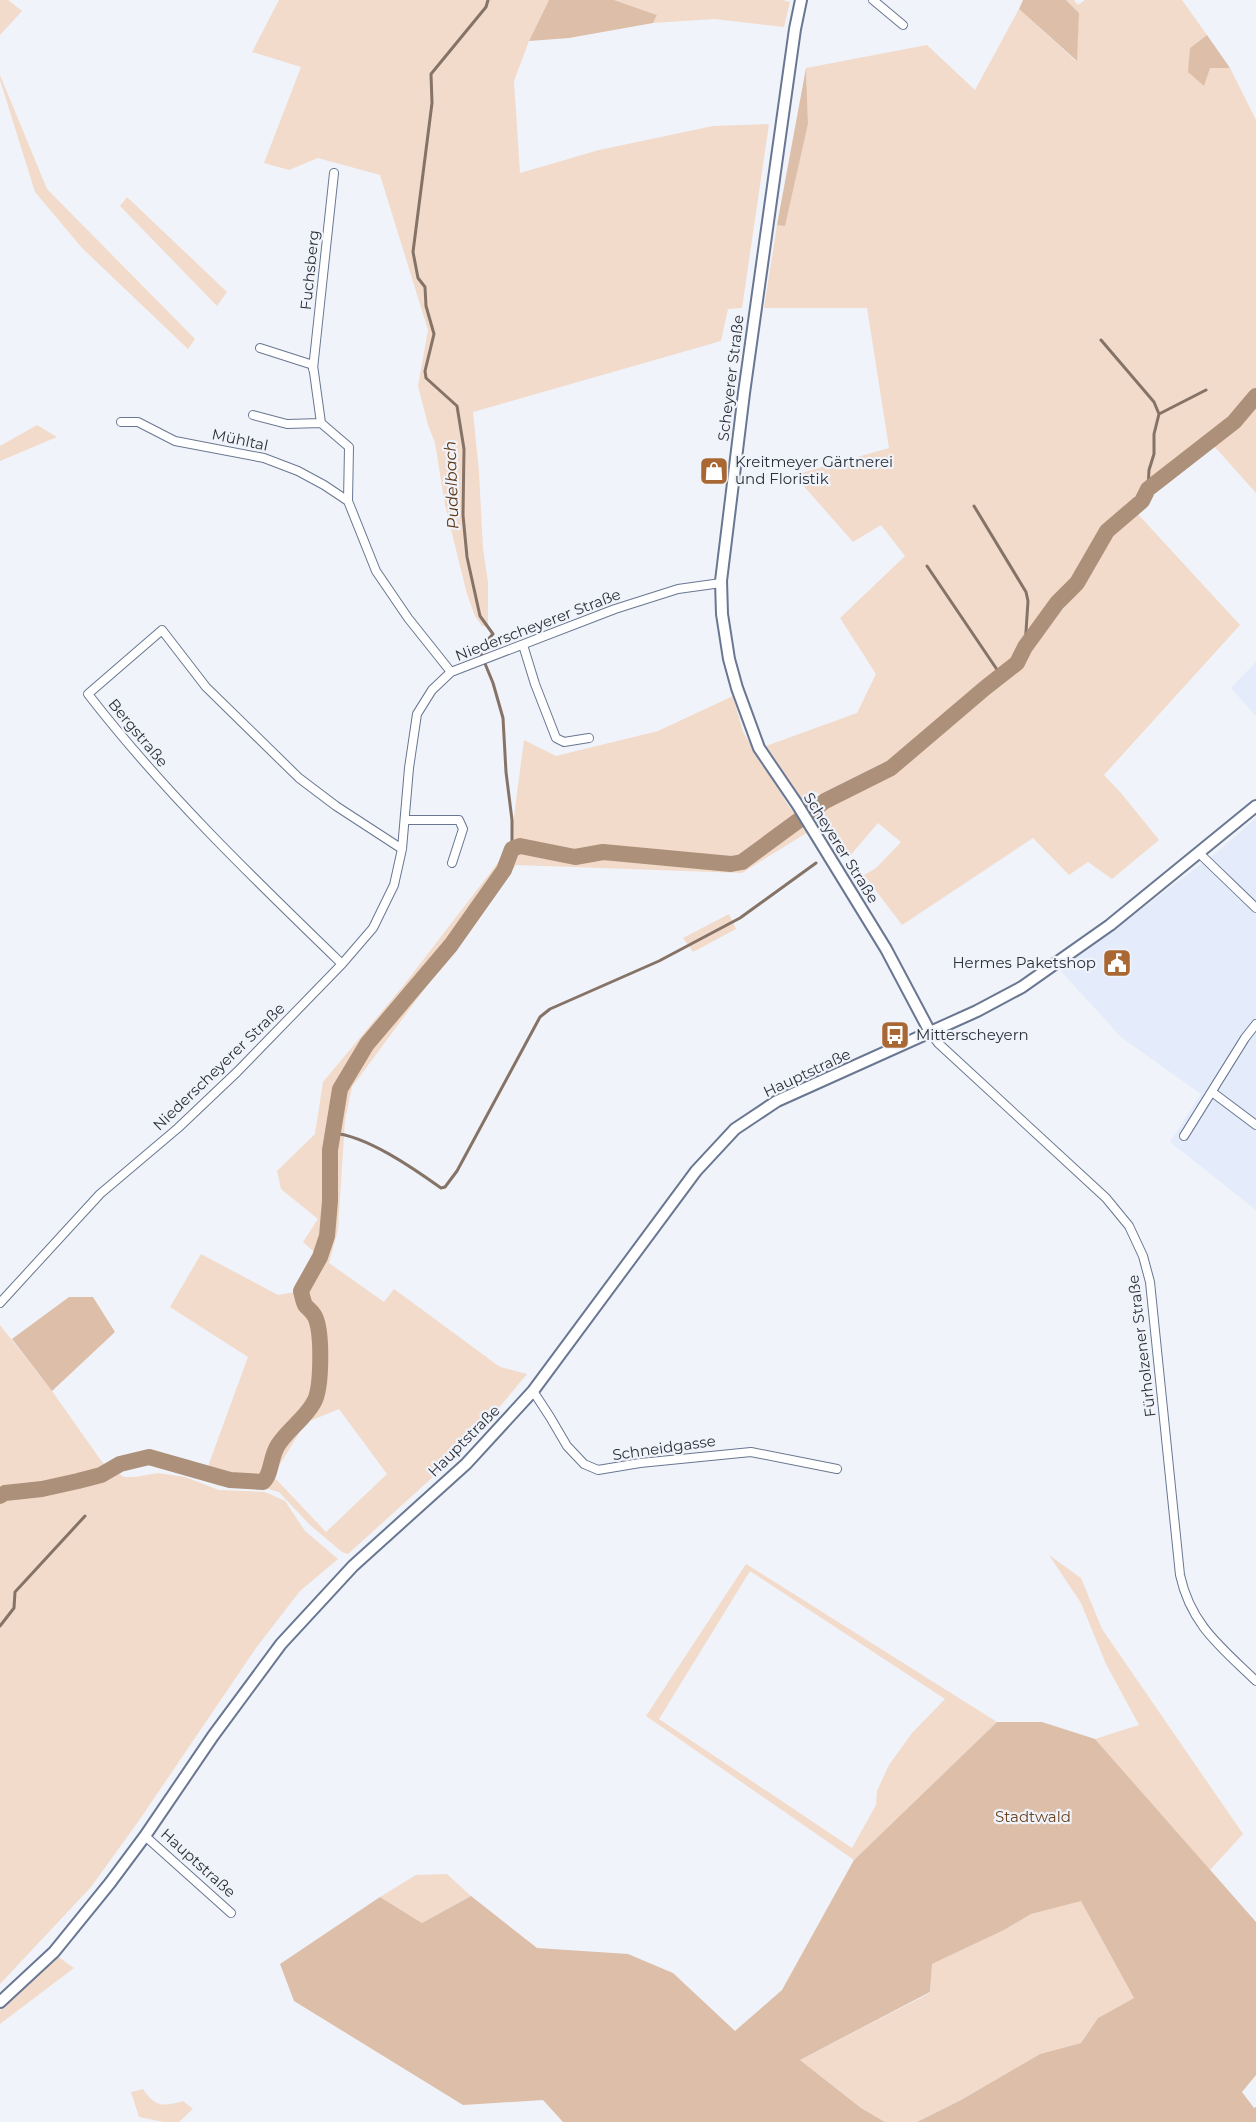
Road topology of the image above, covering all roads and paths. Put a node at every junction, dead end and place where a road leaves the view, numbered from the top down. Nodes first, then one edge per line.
1 (801, 0) edge
2 (873, 0) edge
3 (903, 25) dead end
4 (334, 173) dead end
5 (260, 348) dead end
6 (313, 369) junction
7 (253, 415) dead end
8 (121, 422) dead end
9 (321, 423) junction
10 (348, 501) junction
11 (721, 584) junction
12 (523, 645) junction
13 (451, 672) junction
14 (589, 738) dead end
15 (1256, 806) edge
16 (405, 820) junction
17 (402, 849) junction
18 (1200, 854) junction
19 (452, 863) dead end
20 (1256, 908) edge
21 (342, 964) junction
22 (1256, 1024) edge
23 (930, 1032) junction
24 (1212, 1092) junction
25 (1256, 1125) edge
26 (1184, 1136) dead end
27 (0, 1303) edge
28 (532, 1391) junction
29 (837, 1469) dead end
30 (1256, 1681) edge
31 (146, 1836) junction
32 (231, 1913) dead end
33 (0, 2002) edge

1 - 11 main road, Scheyerer Straße
2 - 3 street
4 - 6 street, Fuchsberg
5 - 6 street
6 - 9 street, Fuchsberg
7 - 9 street
8 - 10 street, Mühltal
9 - 10 street
10 - 13 street
11 - 12 street, Niederscheyerer Straße
11 - 23 main road, Scheyerer Straße
12 - 13 street, Niederscheyerer Straße
12 - 14 street
13 - 16 street, Niederscheyerer Straße
15 - 18 main road, Hauptstraße
16 - 17 street, Niederscheyerer Straße
16 - 19 street
17 - 21 street, Niederscheyerer Straße
17 - 21 street, Bergstraße
18 - 20 street
18 - 23 main road, Hauptstraße
21 - 27 street, Niederscheyerer Straße
22 - 24 street
23 - 28 main road, Hauptstraße
23 - 30 street, Fürholzener Straße
24 - 25 street
24 - 26 street
28 - 29 street, Schneidgasse
28 - 31 main road, Hauptstraße
31 - 32 street, Hauptstraße
31 - 33 main road, Hauptstraße

